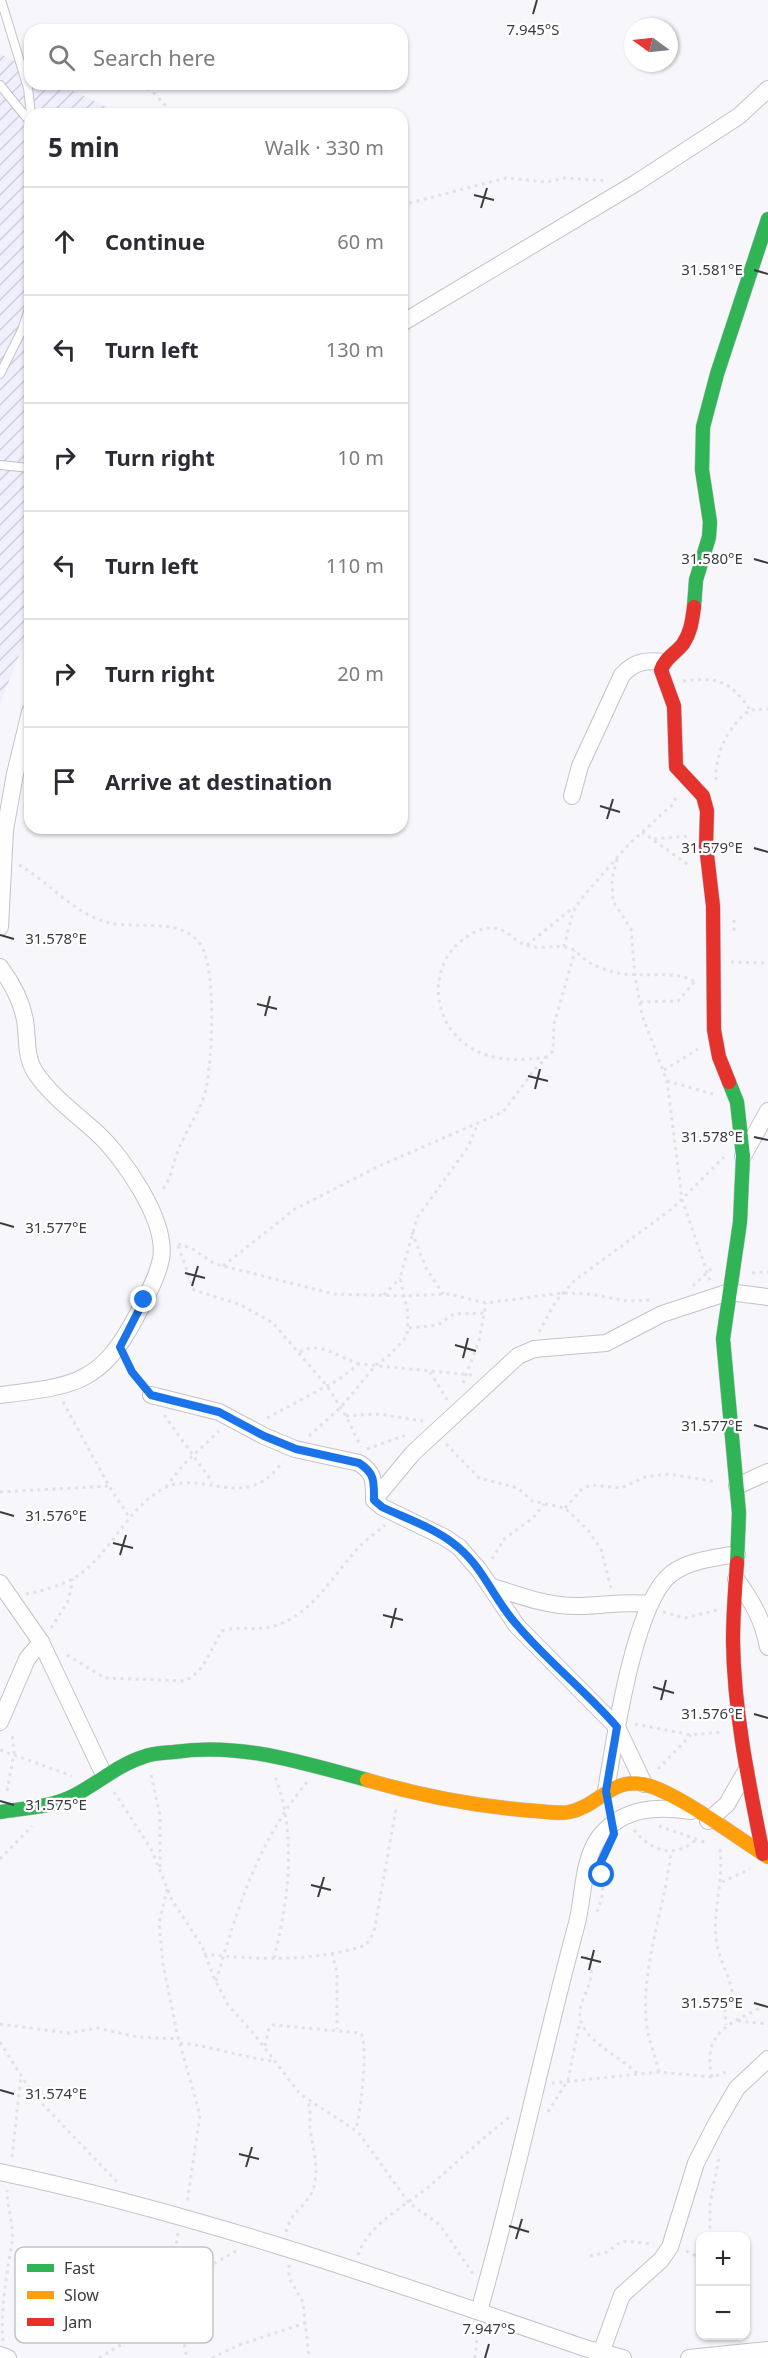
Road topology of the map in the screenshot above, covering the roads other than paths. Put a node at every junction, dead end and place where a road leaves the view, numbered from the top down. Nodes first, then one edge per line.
1 (1, 0) edge
2 (0, 16) edge
3 (8, 23) junction
4 (24, 75) edge
5 (0, 85) edge
6 (768, 89) edge
7 (28, 90) edge
8 (30, 108) edge
9 (24, 115) edge
10 (768, 219) edge
11 (408, 319) edge
12 (24, 324) edge
13 (0, 374) edge
14 (0, 465) edge
15 (24, 467) edge
16 (664, 662) junction
17 (24, 737) edge
18 (572, 796) dead end
19 (0, 927) edge
20 (0, 967) edge
21 (768, 1112) edge
22 (742, 1150) junction
23 (722, 1294) junction
24 (768, 1297) edge
25 (0, 1395) edge
26 (151, 1395) road end
27 (768, 1472) edge
28 (737, 1486) junction
29 (374, 1500) junction
30 (737, 1554) junction
31 (736, 1580) junction
32 (0, 1583) edge
33 (490, 1586) junction
34 (6, 1597) edge
35 (650, 1604) junction
36 (43, 1640) junction
37 (768, 1647) edge
38 (0, 1722) edge
39 (618, 1723) junction
40 (746, 1772) junction
41 (97, 1780) junction
42 (643, 1782) junction
43 (606, 1791) junction
44 (692, 1811) junction
45 (2, 1812) edge
46 (713, 1824) junction
47 (765, 1856) edge
48 (768, 2059) edge
49 (3, 2173) edge
50 (479, 2311) junction
51 (768, 2350) edge
52 (596, 2354) edge
53 (0, 2355) edge
54 (7, 2358) edge
55 (622, 2358) edge
56 (689, 2358) edge

1 - 3 lane
2 - 3 lane
3 - 4 lane
5 - 9 lane
6 - 11 street
7 - 8 lane
10 - 16 street
12 - 13 lane
14 - 15 lane
16 - 18 street
16 - 22 street
17 - 19 street
20 - 25 street
21 - 22 street
22 - 23 street
23 - 24 street
23 - 28 street
23 - 29 street
26 - 29 street
27 - 28 street
28 - 30 street
29 - 33 street
30 - 31 street
30 - 35 street
31 - 37 street
31 - 40 street
32 - 34 street
33 - 35 street
33 - 39 street
34 - 36 street
35 - 39 street
36 - 38 street
36 - 41 street
39 - 42 street
39 - 43 street
40 - 46 street
40 - 47 street
41 - 43 street
41 - 45 street
42 - 43 street
42 - 44 street
44 - 46 street
44 - 50 street
46 - 47 street
48 - 52 street
49 - 50 street
50 - 52 street
51 - 56 street
52 - 55 street
53 - 54 street

